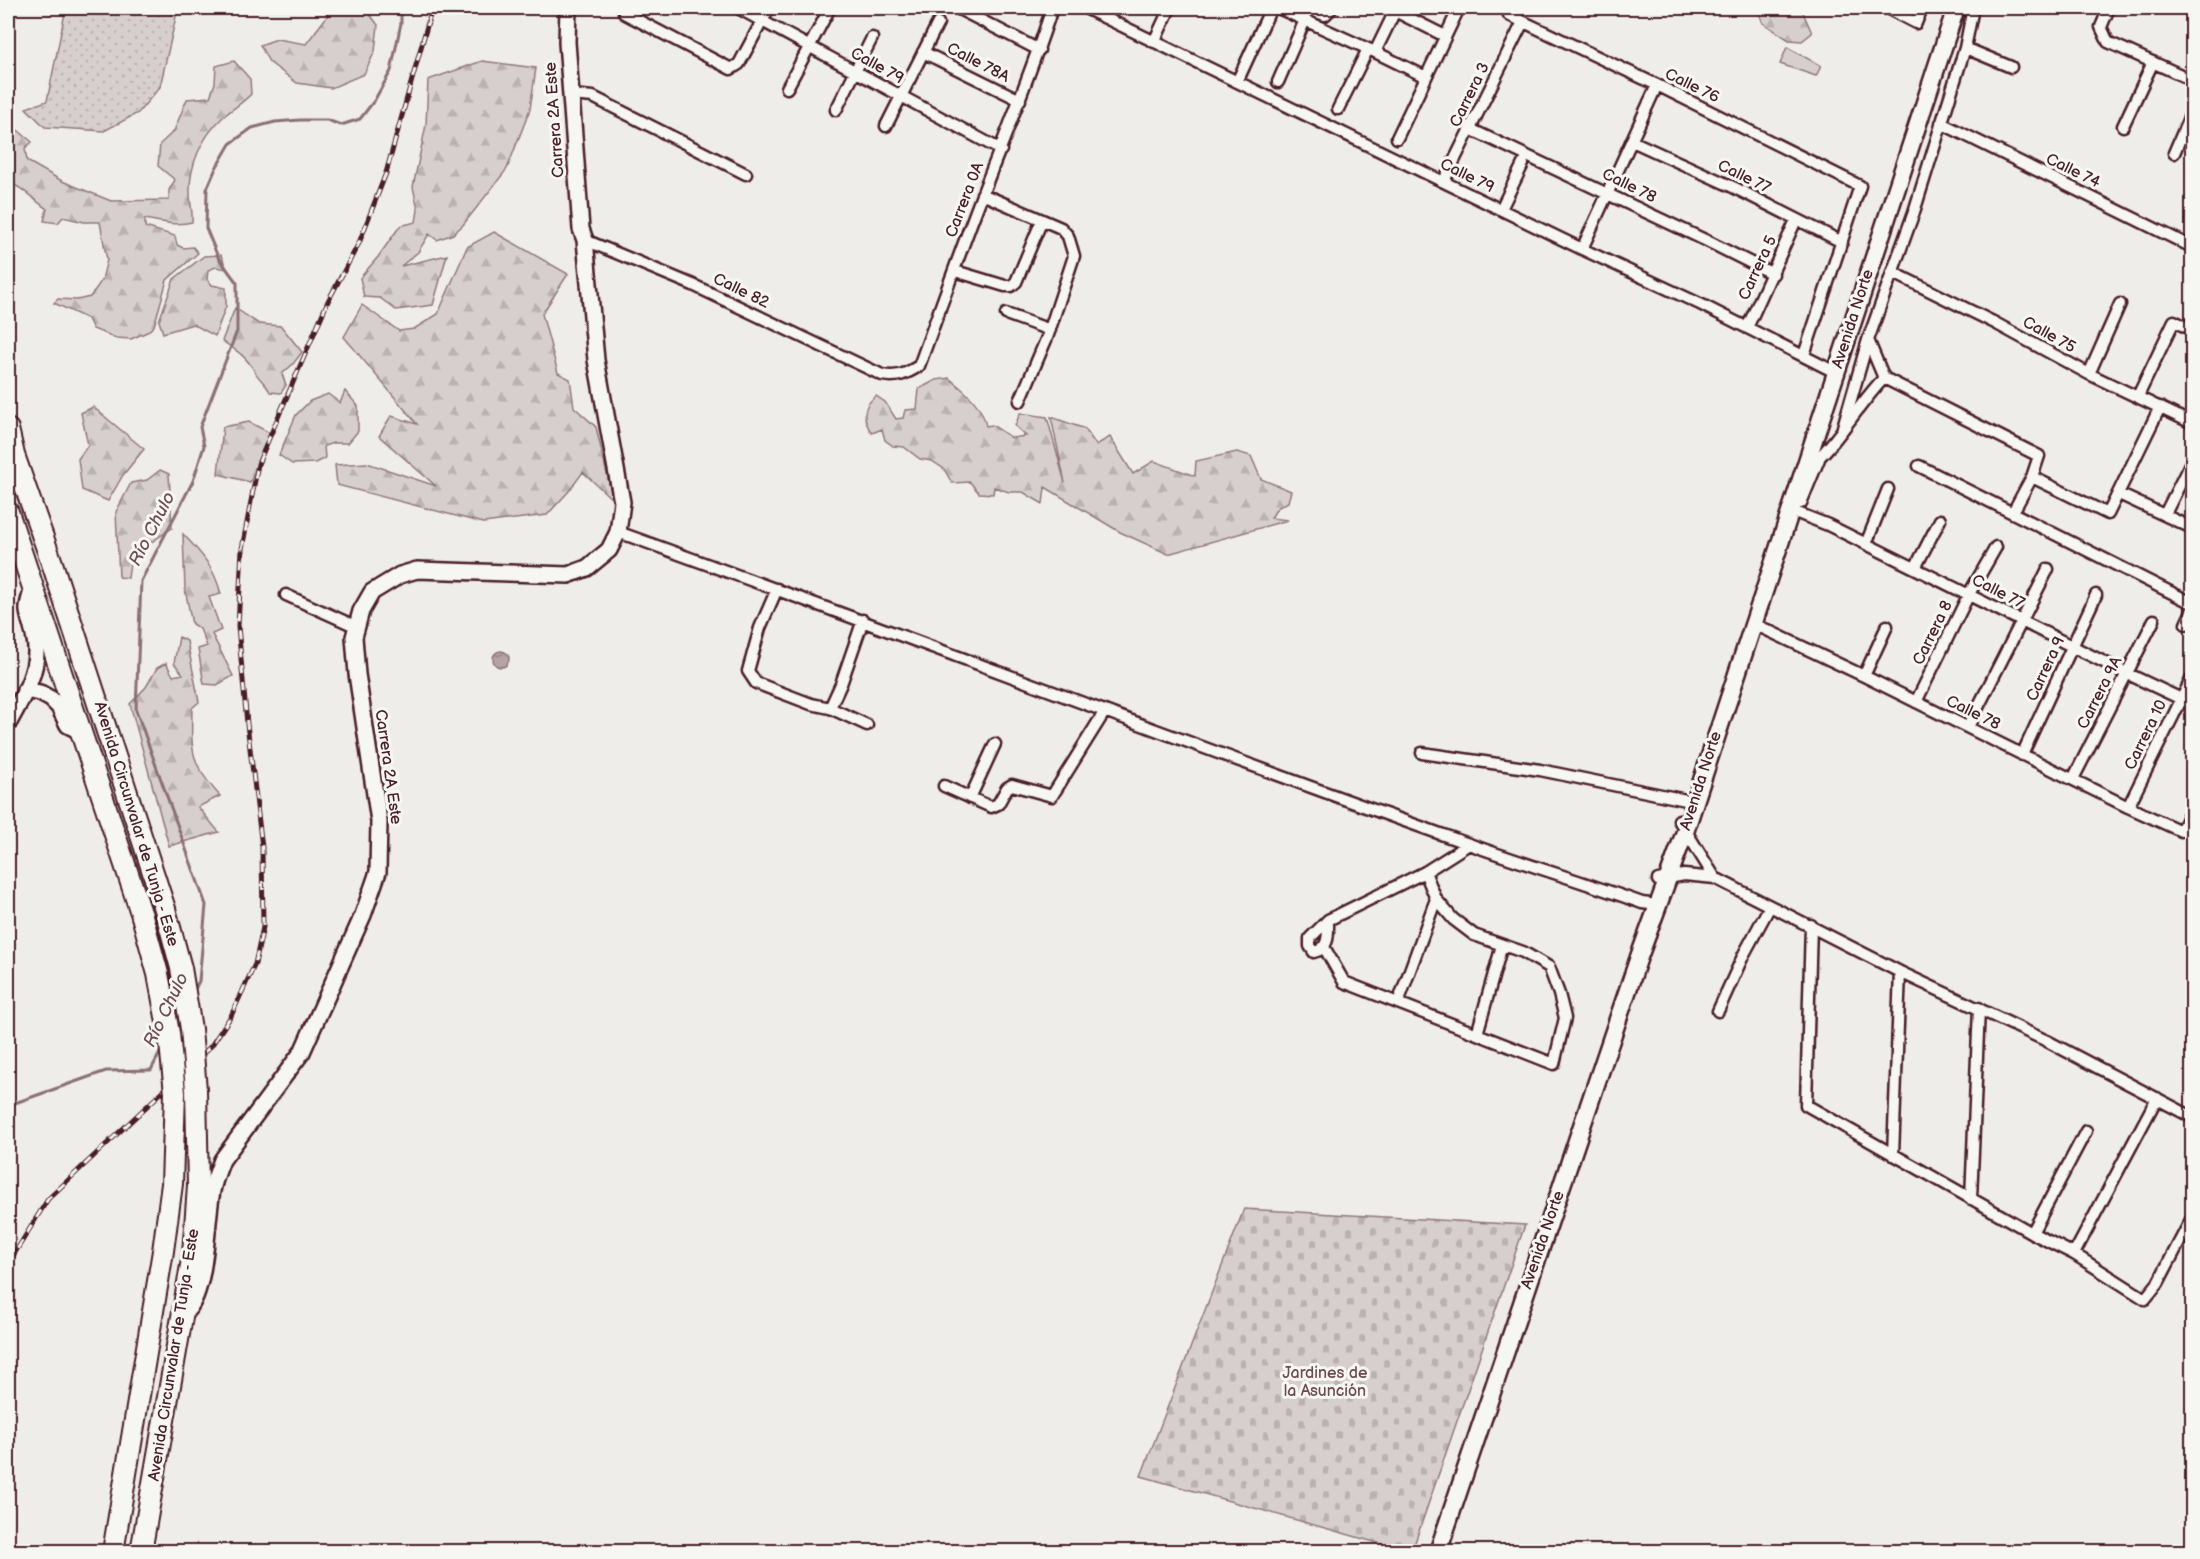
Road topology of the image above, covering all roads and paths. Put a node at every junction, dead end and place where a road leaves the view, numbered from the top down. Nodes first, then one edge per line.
1 (568, 8) edge
2 (738, 8) edge
3 (769, 8) edge
4 (830, 8) edge
5 (957, 8) edge
6 (1052, 8) edge
7 (1085, 8) edge
8 (1167, 8) edge
9 (1272, 8) edge
10 (1278, 8) edge
11 (1306, 8) edge
12 (1332, 8) edge
13 (1459, 8) edge
14 (1887, 8) edge
15 (1922, 8) edge
16 (1946, 8) edge
17 (1956, 8) edge
18 (1973, 8) edge
19 (2109, 8) edge
20 (1390, 9) edge
21 (624, 13) dead end
22 (1509, 15) dead end
23 (762, 20) junction
24 (1305, 20) junction
25 (1523, 22) junction
26 (938, 23) dead end
27 (1445, 36) junction
28 (872, 38) dead end
29 (1154, 42) junction
30 (810, 46) junction
31 (1965, 48) junction
32 (1039, 50) junction
33 (1372, 50) junction
34 (923, 52) junction
35 (2153, 62) junction
36 (2011, 67) dead end
37 (856, 72) junction
38 (1425, 77) junction
39 (2193, 80) edge
40 (1237, 82) junction
41 (1278, 82) dead end
42 (1657, 85) junction
43 (787, 88) dead end
44 (571, 95) junction
45 (901, 97) junction
46 (1020, 100) junction
47 (1338, 109) dead end
48 (836, 110) dead end
49 (2193, 111) edge
50 (1941, 123) junction
51 (886, 126) dead end
52 (2123, 126) dead end
53 (1470, 129) junction
54 (1397, 138) dead end
55 (1632, 141) junction
56 (1001, 150) junction
57 (2174, 153) dead end
58 (1522, 164) dead end
59 (746, 174) dead end
60 (1444, 181) junction
61 (1608, 193) junction
62 (982, 194) junction
63 (1501, 209) junction
64 (1042, 220) junction
65 (1796, 220) junction
66 (583, 235) junction
67 (1842, 242) junction
68 (2193, 247) edge
69 (1582, 249) junction
70 (955, 271) junction
71 (1892, 272) junction
72 (1773, 274) junction
73 (2120, 304) dead end
74 (1006, 314) dead end
75 (1747, 328) junction
76 (1050, 330) junction
77 (2193, 330) edge
78 (1868, 340) junction
79 (1804, 355) junction
80 (1831, 370) junction
81 (2089, 374) junction
82 (882, 375) joint
83 (1884, 378) junction
84 (2138, 396) junction
85 (1020, 401) dead end
86 (2160, 407) junction
87 (2191, 419) edge
88 (1843, 427) junction
89 (8, 429) edge
90 (1819, 459) junction
91 (2193, 460) edge
92 (1919, 466) dead end
93 (1802, 472) junction
94 (2032, 477) junction
95 (1888, 489) dead end
96 (2119, 494) junction
97 (1793, 511) junction
98 (8, 512) edge
99 (2013, 512) junction
100 (2165, 514) junction
101 (1940, 520) dead end
102 (2193, 528) edge
103 (618, 532) junction
104 (1866, 544) junction
105 (1996, 546) dead end
106 (1915, 568) junction
107 (2048, 569) dead end
108 (33, 588) junction
109 (777, 589) junction
110 (1969, 594) junction
111 (286, 595) dead end
112 (2096, 595) dead end
113 (2193, 603) edge
114 (2193, 612) edge
115 (863, 620) junction
116 (2154, 620) dead end
117 (2022, 621) junction
118 (1752, 623) junction
119 (2186, 624) dead end
120 (1887, 626) dead end
121 (357, 627) junction
122 (2074, 646) junction
123 (2126, 673) junction
124 (1864, 676) junction
125 (2193, 678) edge
126 (25, 690) junction
127 (2181, 698) junction
128 (1916, 702) junction
129 (2193, 704) edge
130 (830, 708) junction
131 (1105, 711) junction
132 (8, 724) edge
133 (867, 725) dead end
134 (1968, 727) junction
135 (82, 732) junction
136 (995, 744) dead end
137 (1422, 753) dead end
138 (2022, 754) junction
139 (2073, 779) junction
140 (944, 786) dead end
141 (970, 798) junction
142 (1686, 800) junction
143 (2128, 807) junction
144 (2193, 807) edge
145 (1682, 826) junction
146 (1469, 844) junction
147 (1425, 872) junction
148 (1662, 878) junction
149 (1715, 878) junction
150 (1436, 899) junction
151 (1650, 904) junction
152 (1770, 906) junction
153 (1329, 920) junction
154 (1811, 925) junction
155 (1502, 945) junction
156 (1324, 947) junction
157 (1900, 972) junction
158 (1398, 1004) junction
159 (1979, 1008) junction
160 (1718, 1011) dead end
161 (1477, 1034) junction
162 (2157, 1098) junction
163 (2193, 1117) edge
164 (2086, 1131) dead end
165 (1893, 1155) junction
166 (1971, 1199) junction
167 (2193, 1218) edge
168 (2032, 1233) junction
169 (2074, 1254) junction
170 (181, 1316) junction
171 (113, 1551) edge
172 (141, 1551) edge
173 (1429, 1551) edge
174 (1438, 1551) edge

1 - 44 street, Carrera 2A Este
2 - 23 street, Calle 79
3 - 23 street
4 - 30 street
5 - 32 street
6 - 32 street, Carrera 0A
7 - 29 street, Calle 79
8 - 29 street
9 - 40 street
10 - 24 street
11 - 12 street
13 - 27 street
14 - 15 street
16 - 80 main road, Avenida Norte
17 - 80 main road, Avenida Norte
18 - 31 street
19 - 35 street
20 - 27 street
20 - 33 street
21 - 23 street
22 - 25 street, Calle 76
23 - 30 street, Calle 79
24 - 33 street
24 - 41 street
25 - 42 street, Calle 76
25 - 53 street, Carrera 3
26 - 34 street
27 - 38 street
28 - 37 street
29 - 40 street, Calle 79
30 - 37 street, Calle 79
30 - 43 street
31 - 36 street
31 - 50 street
32 - 46 street, Carrera 0A
33 - 38 street
33 - 47 street
34 - 45 street
34 - 46 street, Calle 78A
35 - 39 street
35 - 52 street
37 - 45 street, Calle 79
37 - 48 street
38 - 54 street
40 - 60 street, Calle 79
42 - 55 street
42 - 67 street, Calle 76
44 - 59 street
44 - 66 street, Carrera 2A Este
45 - 51 street
45 - 56 street, Calle 79
46 - 56 street, Carrera 0A
49 - 57 street
50 - 68 street, Calle 74
50 - 71 street
53 - 60 street, Carrera 3
53 - 61 street, Calle 78
55 - 61 street
55 - 65 street, Calle 77
56 - 62 street, Carrera 0A
58 - 63 street
60 - 63 street, Calle 79
61 - 69 street
61 - 72 street, Calle 78
62 - 64 street
62 - 70 street, Carrera 0A
63 - 69 street, Calle 79
64 - 70 street
64 - 76 street
65 - 67 street, Calle 77
65 - 72 street, Carrera 5
66 - 82 street, Calle 82
66 - 103 street, Carrera 2A Este
67 - 79 street
69 - 75 street, Calle 79
70 - 82 street, Carrera 0A
71 - 78 street
71 - 81 street, Calle 75
72 - 75 street, Carrera 5
73 - 81 street
74 - 76 street
75 - 79 street, Calle 79
76 - 85 street
77 - 84 street
78 - 83 street
78 - 88 street
79 - 80 street, Calle 79
80 - 93 main road, Avenida Norte
80 - 142 main road, Avenida Norte
81 - 84 street, Calle 75
83 - 88 street
83 - 94 street
84 - 86 street, Calle 75
86 - 87 street, Calle 75
86 - 96 street
88 - 90 street
89 - 170 highway, Avenida Circunvalar de Tunja - Este, bridge
90 - 93 street
90 - 97 street
91 - 100 street
92 - 99 street
93 - 97 main road, Avenida Norte
94 - 96 street
94 - 99 street
95 - 104 street
96 - 100 street
97 - 104 street, Calle 77
97 - 118 main road, Avenida Norte
98 - 108 highway, Avenida Circunvalar de Tunja - Este
99 - 113 street
100 - 102 street
101 - 106 street
103 - 109 street
103 - 121 street, Carrera 2A Este
104 - 106 street, Calle 77
105 - 110 street, Carrera 8
106 - 110 street, Calle 77
107 - 117 street
108 - 126 street
108 - 135 highway, Avenida Circunvalar de Tunja - Este
109 - 115 street
109 - 130 street
110 - 117 street, Calle 77
110 - 128 street, Carrera 8
111 - 121 street
112 - 122 street, Carrera 9
114 - 119 street
115 - 130 street
115 - 131 street
116 - 123 street, Carrera 9A
117 - 122 street, Calle 77
117 - 134 street
118 - 124 street, Calle 78
118 - 145 main road, Avenida Norte
120 - 124 street
121 - 170 street, Carrera 2A Este
122 - 123 street, Calle 77
122 - 138 street, Carrera 9
123 - 127 street, Calle 77
123 - 139 street, Carrera 9A
124 - 128 street, Calle 78
125 - 127 street, Carrera 10
126 - 132 street
126 - 135 street
127 - 129 street, Calle 77
127 - 143 street, Carrera 10
128 - 134 street, Calle 78
130 - 133 street
131 - 141 street
131 - 146 street
134 - 138 street, Calle 78
135 - 171 highway, Avenida Circunvalar de Tunja - Este, bridge
136 - 141 street
137 - 142 street
138 - 139 street, Calle 78
139 - 143 street, Calle 78
140 - 141 street
142 - 145 main road, Avenida Norte
143 - 144 street, Calle 78
145 - 148 main road, Avenida Norte
145 - 149 street
146 - 147 street
146 - 151 street
147 - 150 street
147 - 153 street
148 - 149 street
148 - 151 main road, Avenida Norte
148 - 174 main road, Avenida Norte
149 - 152 street
150 - 155 street
150 - 158 street
151 - 173 main road, Avenida Norte
152 - 154 street
152 - 160 street
153 - 156 street
153 - 156 street
154 - 157 street
154 - 165 street
155 - 161 street
155 - 161 street
156 - 158 street
157 - 159 street
157 - 165 street
158 - 161 street
159 - 162 street
159 - 166 street
162 - 163 street
162 - 169 street
164 - 168 street
165 - 166 street
166 - 168 street
167 - 169 street
168 - 169 street
170 - 172 highway, Avenida Circunvalar de Tunja - Este

